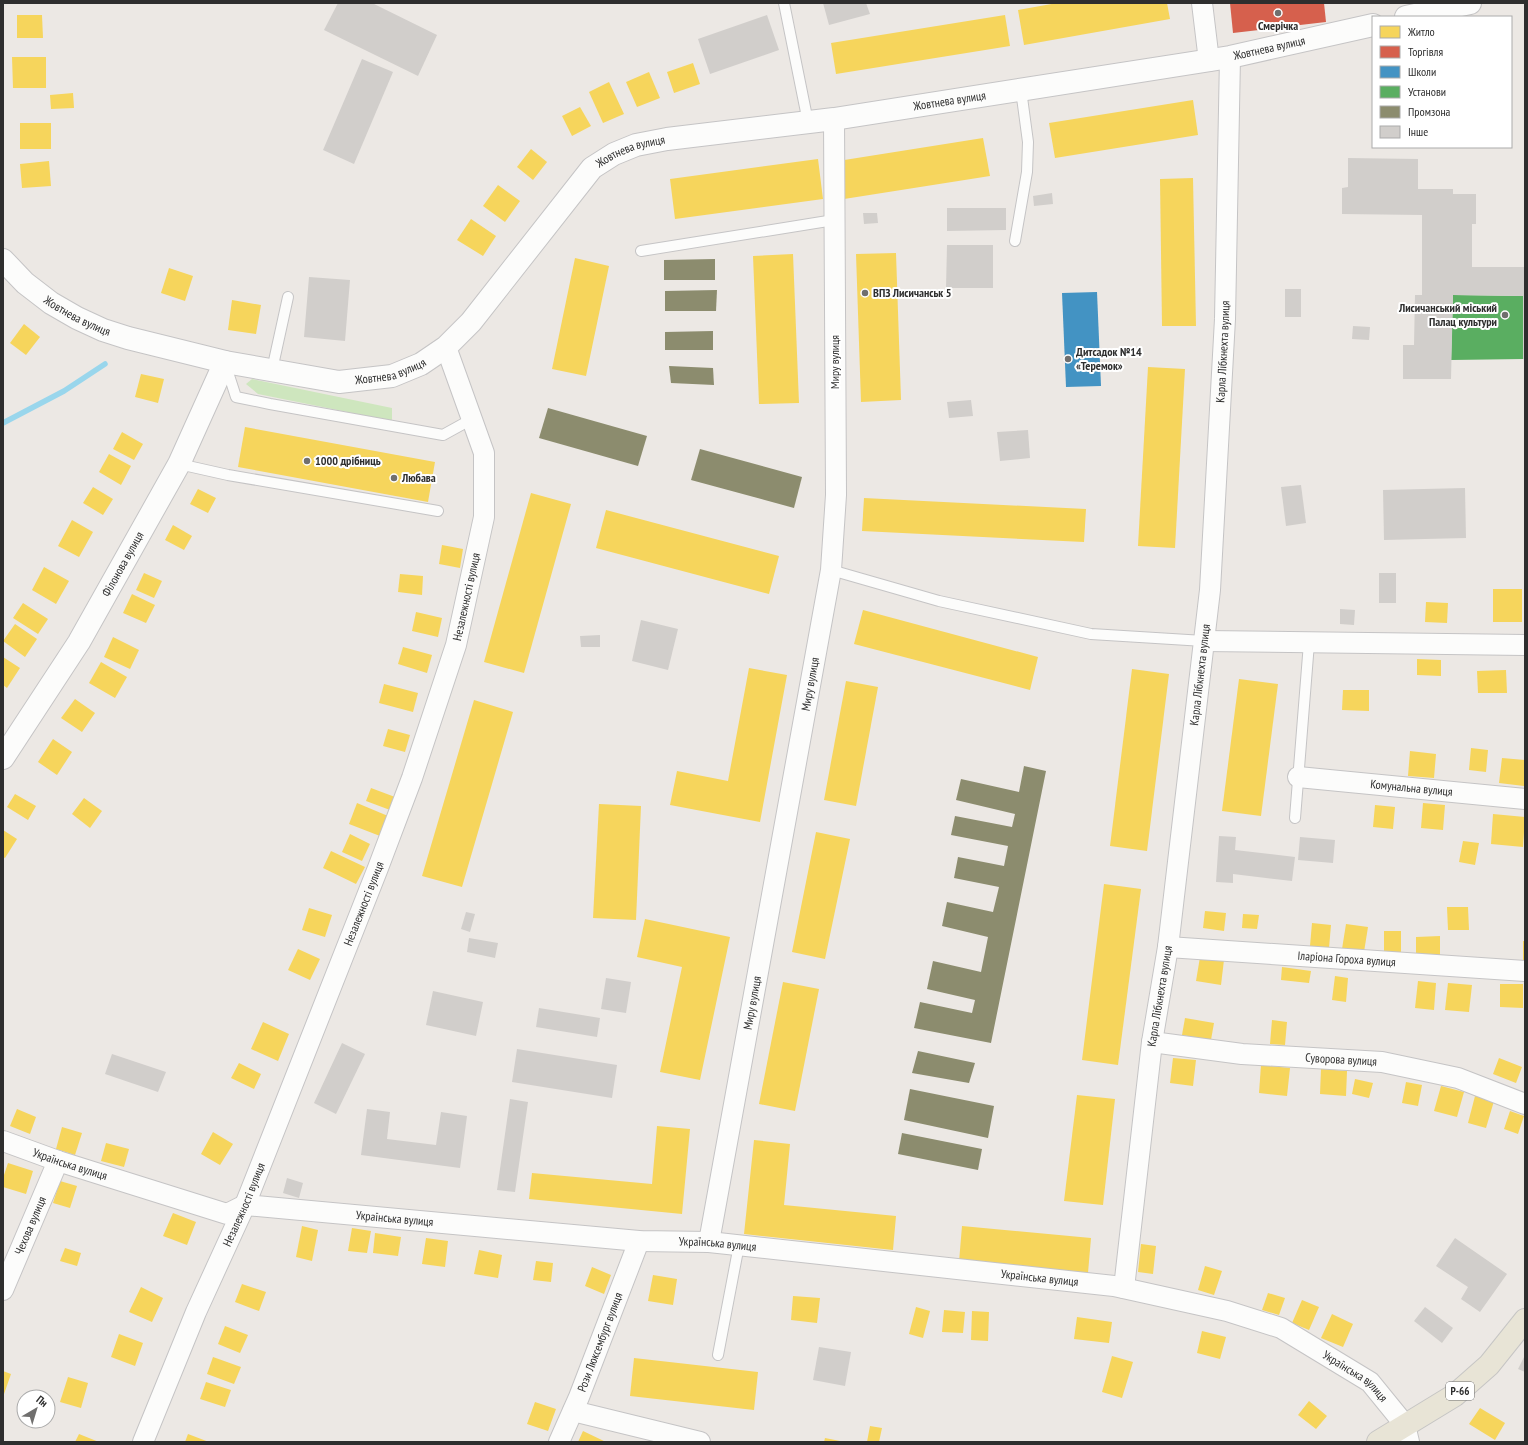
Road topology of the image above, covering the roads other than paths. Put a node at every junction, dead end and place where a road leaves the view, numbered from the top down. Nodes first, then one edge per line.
1 (784, 3) edge
2 (1202, 3) edge
3 (1464, 3) edge
4 (1410, 16) edge
5 (1372, 25) edge
6 (1230, 57) junction
7 (1209, 60) junction
8 (1021, 90) junction
9 (834, 119) junction
10 (808, 122) junction
11 (834, 220) junction
12 (1015, 241) dead end
13 (641, 251) dead end
14 (3, 260) edge
15 (288, 297) dead end
16 (446, 347) junction
17 (225, 362) junction
18 (272, 370) junction
19 (472, 419) junction
20 (179, 464) junction
21 (438, 511) dead end
22 (831, 570) junction
23 (1204, 641) junction
24 (1309, 643) junction
25 (1525, 645) edge
26 (3, 758) edge
27 (1298, 777) junction
28 (1525, 799) edge
29 (1295, 818) dead end
30 (1168, 947) junction
31 (1525, 971) edge
32 (1152, 1042) junction
33 (1525, 1104) edge
34 (3, 1141) edge
35 (58, 1161) junction
36 (245, 1204) junction
37 (639, 1241) junction
38 (709, 1242) junction
39 (739, 1246) junction
40 (1124, 1288) junction
41 (3, 1290) edge
42 (1523, 1327) edge
43 (718, 1355) dead end
44 (573, 1411) junction
45 (1407, 1434) edge
46 (143, 1442) edge
47 (559, 1442) edge
48 (700, 1442) edge
49 (1378, 1442) edge

1 - 10 lane
2 - 7 street
3 - 4 main road
5 - 6 main road, Жовтнева вулиця
6 - 7 main road, Жовтнева вулиця
6 - 23 street, Карла Лібкнехта вулиця
7 - 8 main road, Жовтнева вулиця
8 - 9 main road, Жовтнева вулиця
8 - 12 lane
9 - 10 main road, Жовтнева вулиця
9 - 11 street, Миру вулиця
10 - 16 main road, Жовтнева вулиця
11 - 13 lane
11 - 22 street, Миру вулиця
14 - 17 main road, Жовтнева вулиця
15 - 18 lane
16 - 18 main road, Жовтнева вулиця
16 - 19 street, Незалежності вулиця
17 - 18 main road, Жовтнева вулиця
17 - 19 lane
17 - 20 main road, Філонова вулиця
19 - 36 street, Незалежності вулиця
20 - 21 lane
20 - 26 main road, Філонова вулиця
22 - 23 lane
22 - 38 street, Миру вулиця
23 - 24 street
23 - 30 street, Карла Лібкнехта вулиця
24 - 25 street
24 - 27 lane
27 - 28 street, Комунальна вулиця
27 - 29 lane
30 - 31 street, Іларіона Гороха вулиця
30 - 32 street, Карла Лібкнехта вулиця
32 - 33 street, Суворова вулиця
32 - 40 street, Карла Лібкнехта вулиця
34 - 35 street, Українська вулиця
35 - 36 street, Українська вулиця
35 - 41 street, Чехова вулиця
36 - 37 street, Українська вулиця
36 - 46 street, Незалежності вулиця
37 - 38 street, Українська вулиця
37 - 44 street, Рози Люксембург вулиця
38 - 39 street, Українська вулиця
39 - 40 street, Українська вулиця
39 - 43 lane
40 - 45 street, Українська вулиця
42 - 45 main road, Р-66
44 - 47 street, Рози Люксембург вулиця
44 - 48 street
45 - 49 main road, Р-66

